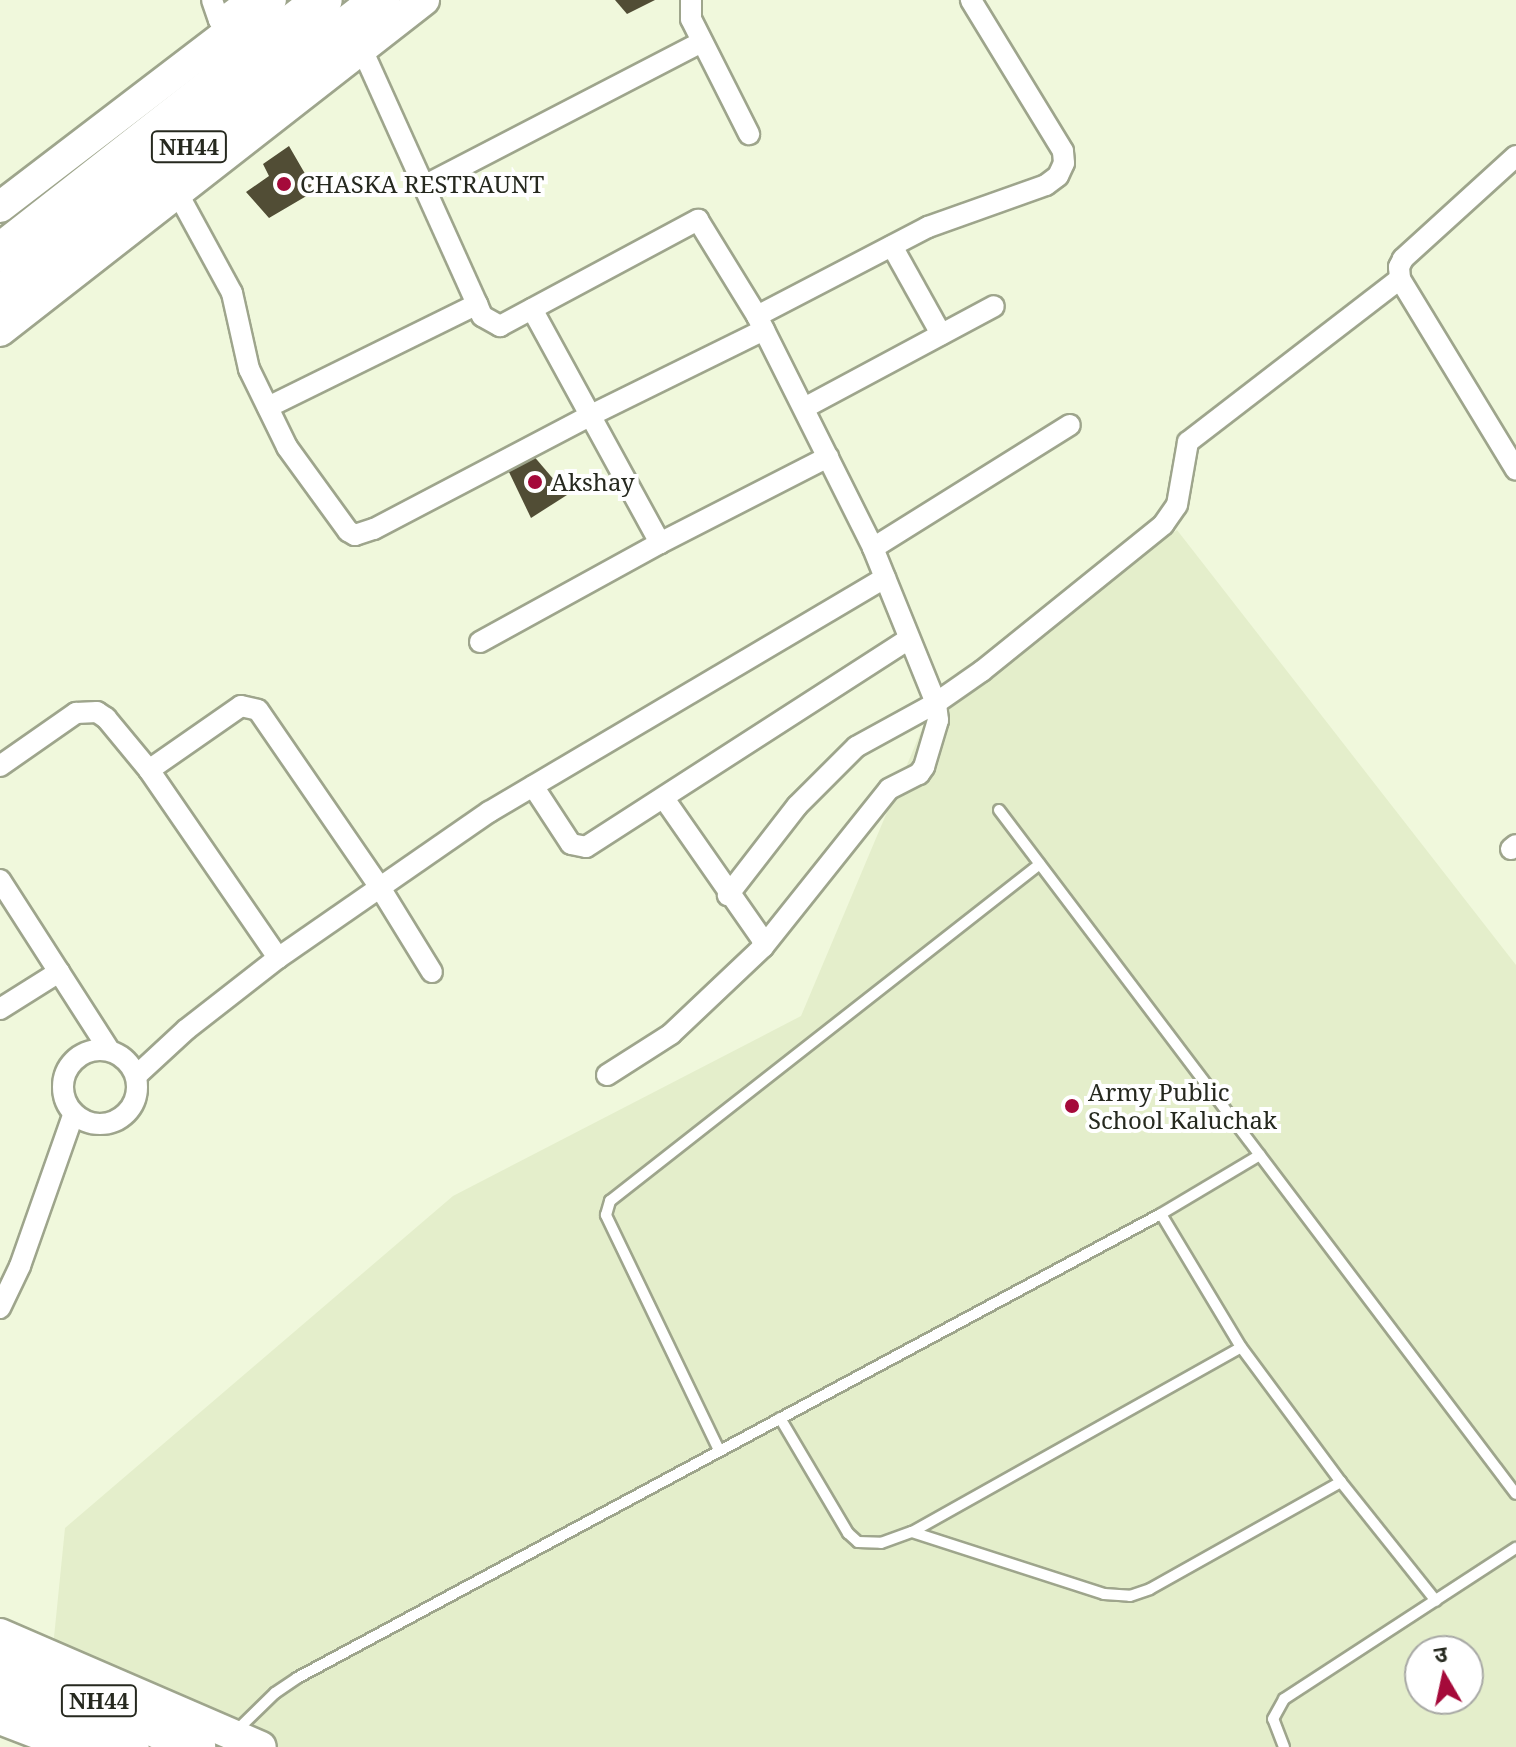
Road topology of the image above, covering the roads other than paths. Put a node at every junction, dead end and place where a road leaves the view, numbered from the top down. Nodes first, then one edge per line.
1 (212, 0) edge
2 (246, 0) edge
3 (271, 0) edge
4 (323, 0) edge
5 (380, 0) edge
6 (424, 0) edge
7 (691, 0) edge
8 (971, 0) edge
9 (231, 38) junction
10 (702, 42) junction
11 (362, 49) junction
12 (749, 134) dead end
13 (1516, 156) edge
14 (424, 186) junction
15 (177, 192) junction
16 (0, 207) edge
17 (892, 246) junction
18 (0, 253) edge
19 (1400, 279) junction
20 (0, 296) edge
21 (477, 304) junction
22 (994, 306) dead end
23 (532, 309) junction
24 (760, 323) junction
25 (0, 331) edge
26 (941, 334) junction
27 (268, 407) junction
28 (806, 407) junction
29 (589, 416) junction
30 (1070, 425) dead end
31 (828, 457) junction
32 (1516, 470) edge
33 (660, 543) junction
34 (873, 548) junction
35 (885, 578) junction
36 (909, 639) junction
37 (480, 642) dead end
38 (936, 703) junction
39 (0, 766) edge
40 (149, 770) junction
41 (533, 786) junction
42 (665, 800) junction
43 (999, 810) dead end
44 (1040, 864) junction
45 (0, 880) edge
46 (379, 886) junction
47 (728, 895) junction
48 (763, 947) junction
49 (278, 958) junction
50 (59, 972) junction
51 (432, 972) dead end
52 (0, 1009) edge
53 (109, 1050) junction
54 (607, 1075) dead end
55 (136, 1076) junction
56 (74, 1113) junction
57 (1260, 1155) junction
58 (1161, 1214) junction
59 (0, 1308) edge
60 (1241, 1347) junction
61 (780, 1418) junction
62 (719, 1450) junction
63 (1341, 1482) junction
64 (1516, 1494) edge
65 (912, 1532) junction
66 (1516, 1548) edge
67 (1436, 1601) junction
68 (0, 1634) edge
69 (0, 1661) edge
70 (0, 1694) edge
71 (0, 1719) edge
72 (234, 1734) junction
73 (73, 1747) edge
74 (130, 1747) edge
75 (196, 1747) edge
76 (261, 1747) edge
77 (1284, 1747) edge

1 - 9 street
2 - 9 street
3 - 9 street
4 - 9 highway, NH44
5 - 20 highway, NH44
6 - 11 street
7 - 10 street
8 - 17 street
9 - 16 street
9 - 18 highway, NH44
10 - 12 street
10 - 14 street
11 - 14 street
11 - 15 street
13 - 19 street
14 - 21 street
15 - 25 street
15 - 27 street
17 - 24 street
17 - 26 street
19 - 32 street
19 - 38 street
21 - 23 street
21 - 27 street
22 - 26 street
23 - 24 street
23 - 29 street
24 - 28 street
24 - 29 street
26 - 28 street
27 - 29 street
28 - 31 street
29 - 33 street
30 - 34 street
31 - 33 street
31 - 34 street
33 - 37 street
34 - 35 street
35 - 36 street
35 - 41 street
36 - 38 street
36 - 42 street
38 - 47 street
38 - 48 street
39 - 40 street
40 - 46 street
40 - 49 street
41 - 42 street
41 - 46 street
42 - 47 street
43 - 44 lane
44 - 57 lane
44 - 62 lane
45 - 50 street
46 - 49 street
46 - 51 street
47 - 48 street
48 - 54 street
49 - 55 street
50 - 52 street
50 - 53 street
53 - 55 street
53 - 56 street
55 - 56 street
56 - 59 street
57 - 58 lane
57 - 64 lane
58 - 60 lane
58 - 61 lane
60 - 63 lane
60 - 65 lane
61 - 62 lane
61 - 65 lane
62 - 72 lane
63 - 65 lane
63 - 67 lane
66 - 67 lane
67 - 77 lane
68 - 72 street
69 - 75 highway, NH44
70 - 74 highway, NH44
71 - 73 street
72 - 76 street

